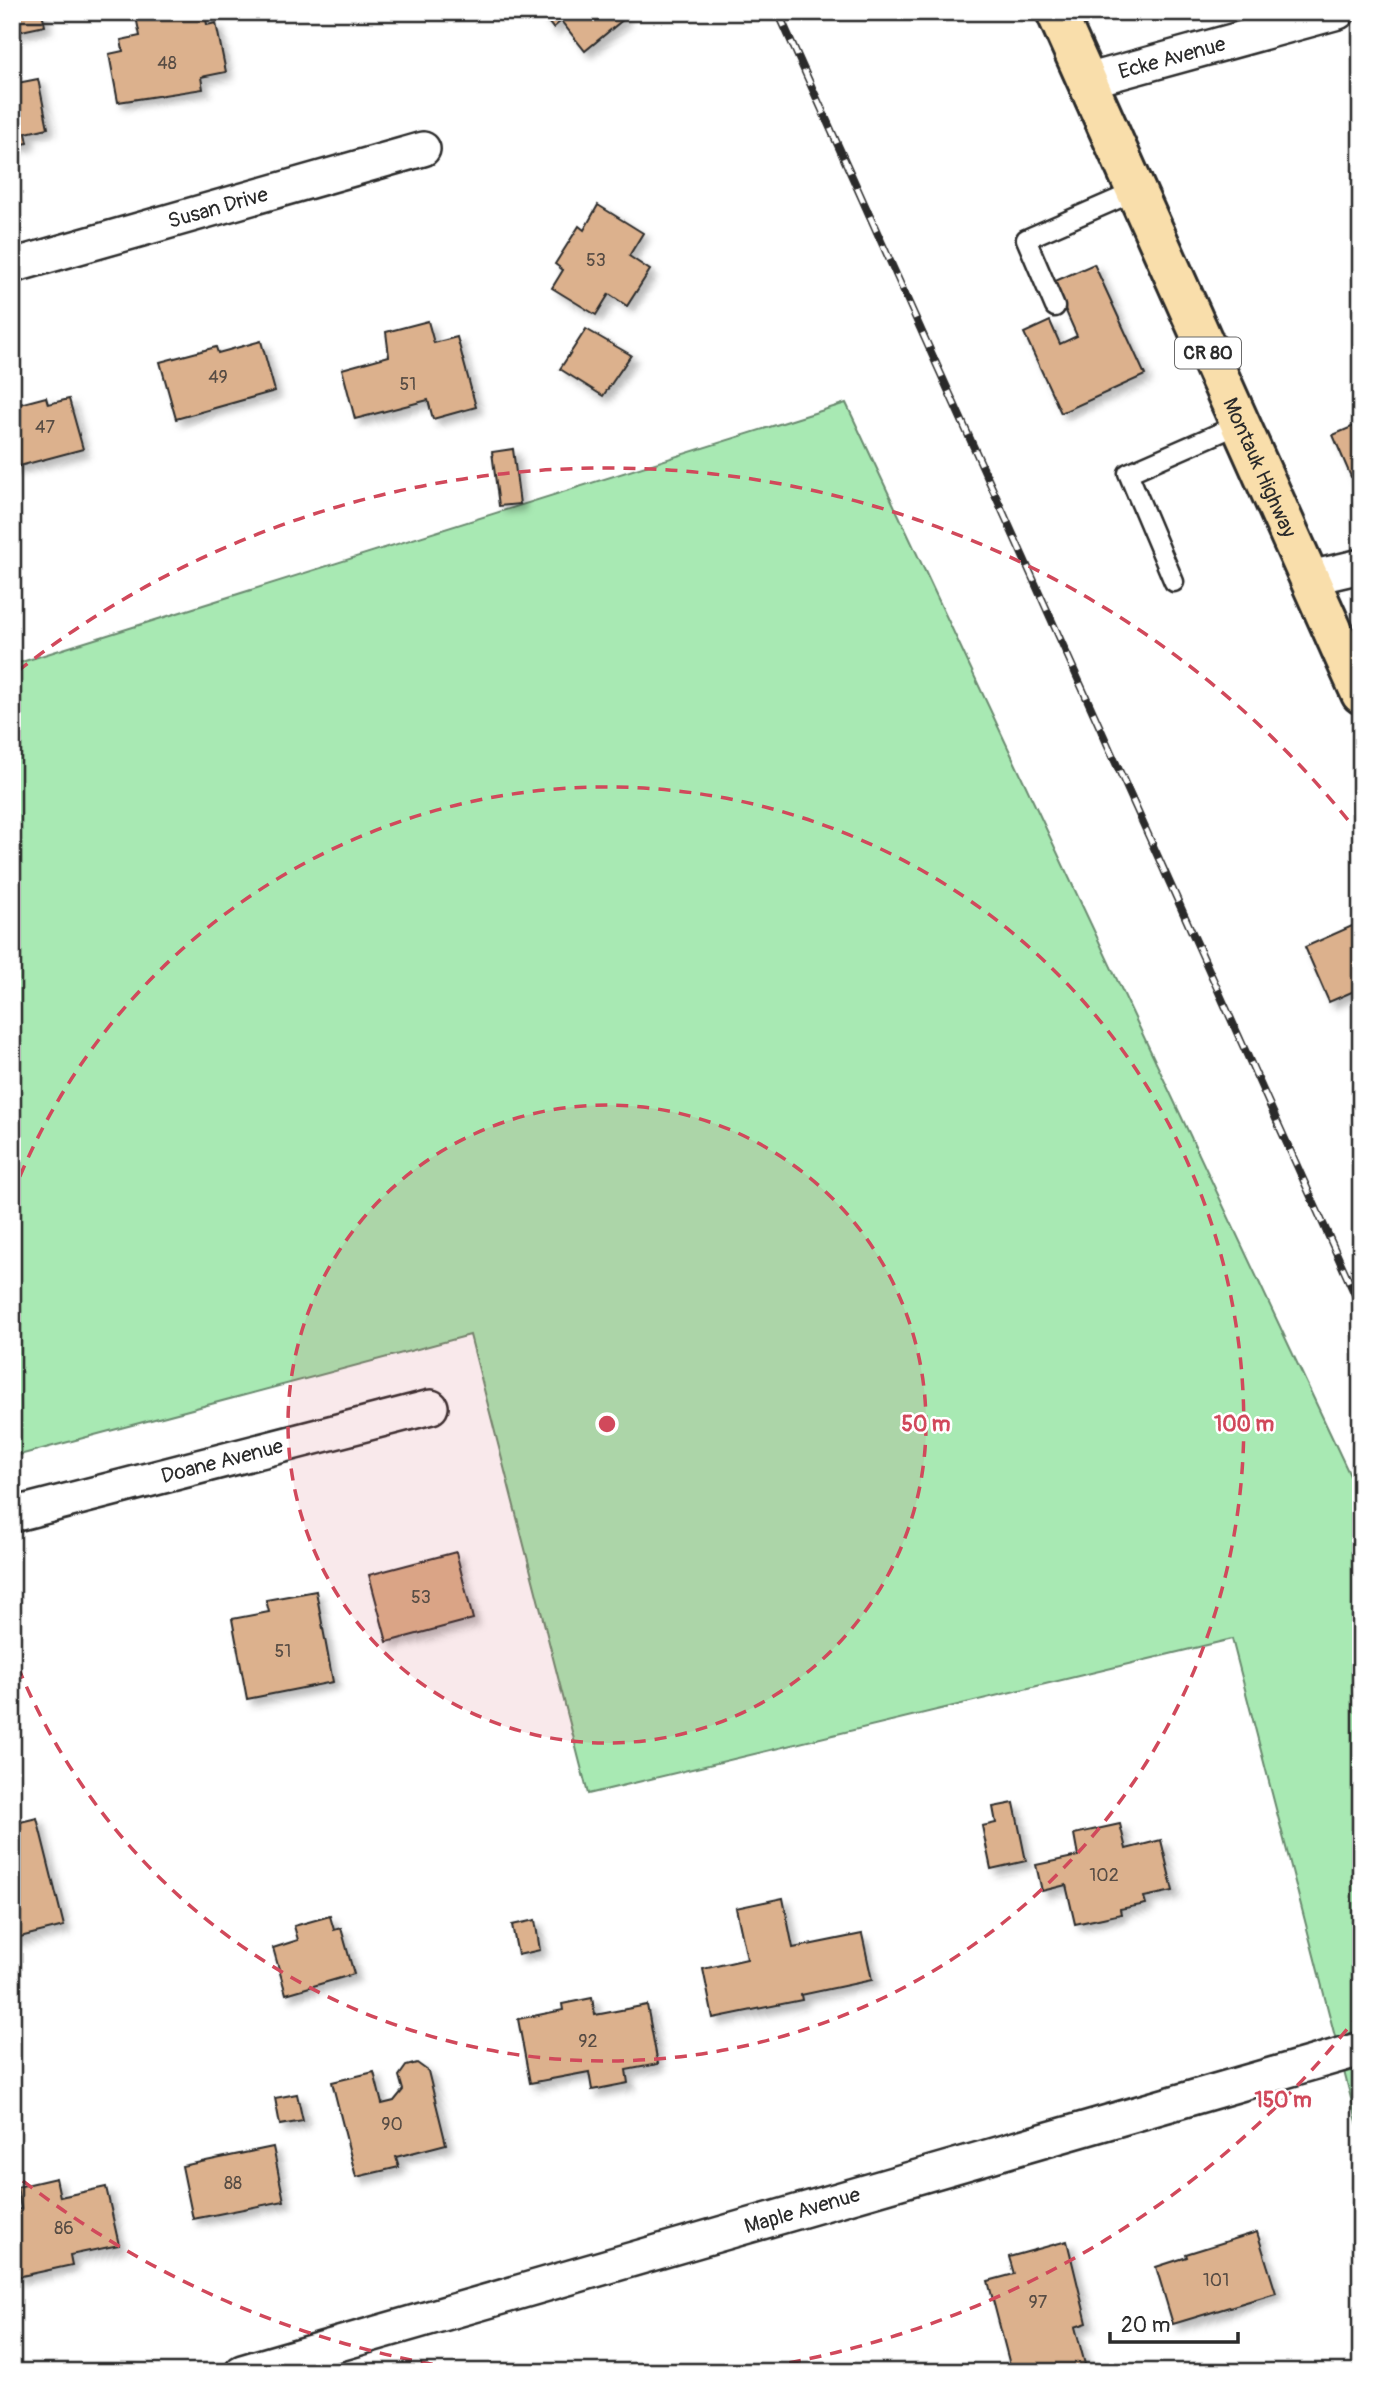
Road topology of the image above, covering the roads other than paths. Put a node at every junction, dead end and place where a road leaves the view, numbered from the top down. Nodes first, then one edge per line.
1 (1056, 12) edge
2 (1338, 12) edge
3 (1087, 81) junction
4 (423, 149) dead end
5 (1136, 191) junction
6 (12, 266) edge
7 (1055, 307) dead end
8 (1240, 424) junction
9 (1361, 566) edge
10 (1310, 578) junction
11 (1174, 582) dead end
12 (1361, 694) edge
13 (431, 1407) dead end
14 (12, 1515) edge
15 (1361, 2049) edge
16 (242, 2372) edge

1 - 3 main road, Montauk Highway / CR 80
2 - 3 street, Ecke Avenue
3 - 5 main road, Montauk Highway / CR 80
4 - 6 street, Susan Drive
5 - 7 lane
5 - 8 main road, Montauk Highway / CR 80
8 - 10 main road, Montauk Highway / CR 80
8 - 11 lane
9 - 10 street
10 - 12 main road, Montauk Highway / CR 80
13 - 14 street, Doane Avenue
15 - 16 street, Maple Avenue

